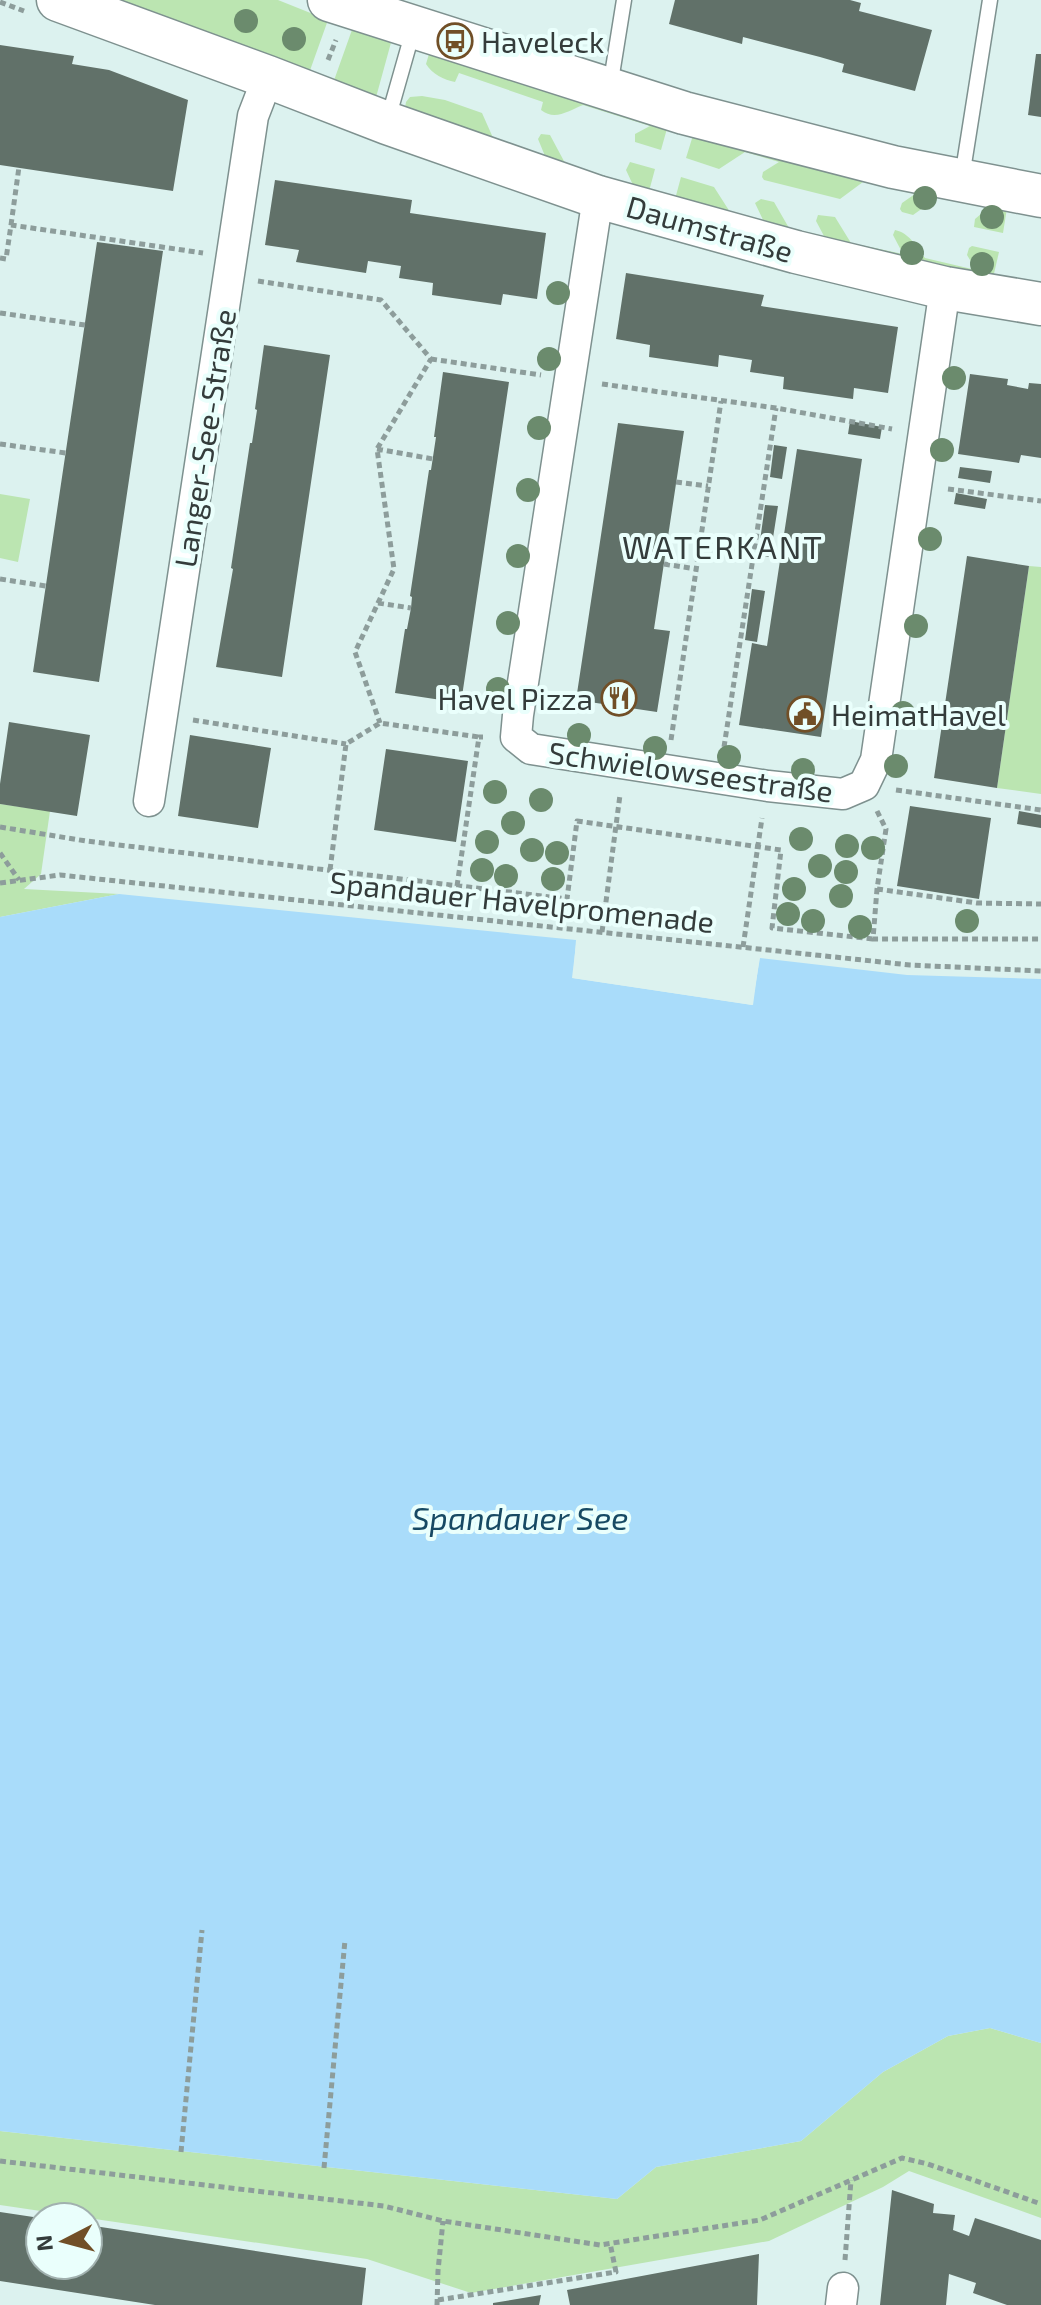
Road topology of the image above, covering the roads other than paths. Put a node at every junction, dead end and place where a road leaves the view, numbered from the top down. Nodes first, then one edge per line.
1 (624, 0) edge
2 (990, 0) edge
3 (66, 1) edge
4 (332, 19) edge
5 (414, 29) junction
6 (268, 77) junction
7 (610, 90) junction
8 (387, 123) junction
9 (961, 181) junction
10 (1041, 196) edge
11 (598, 197) junction
12 (945, 288) junction
13 (1041, 304) edge
14 (149, 801) dead end

1 - 7 lane
2 - 9 lane
3 - 6 main road, Daumstraße
4 - 5 main road
5 - 7 main road
5 - 8 lane
6 - 8 main road, Daumstraße
6 - 14 street, Langer-See-Straße
7 - 9 main road
8 - 11 main road, Daumstraße
9 - 10 main road
11 - 12 main road, Daumstraße
11 - 12 street, Schwielowseestraße
12 - 13 main road, Daumstraße

